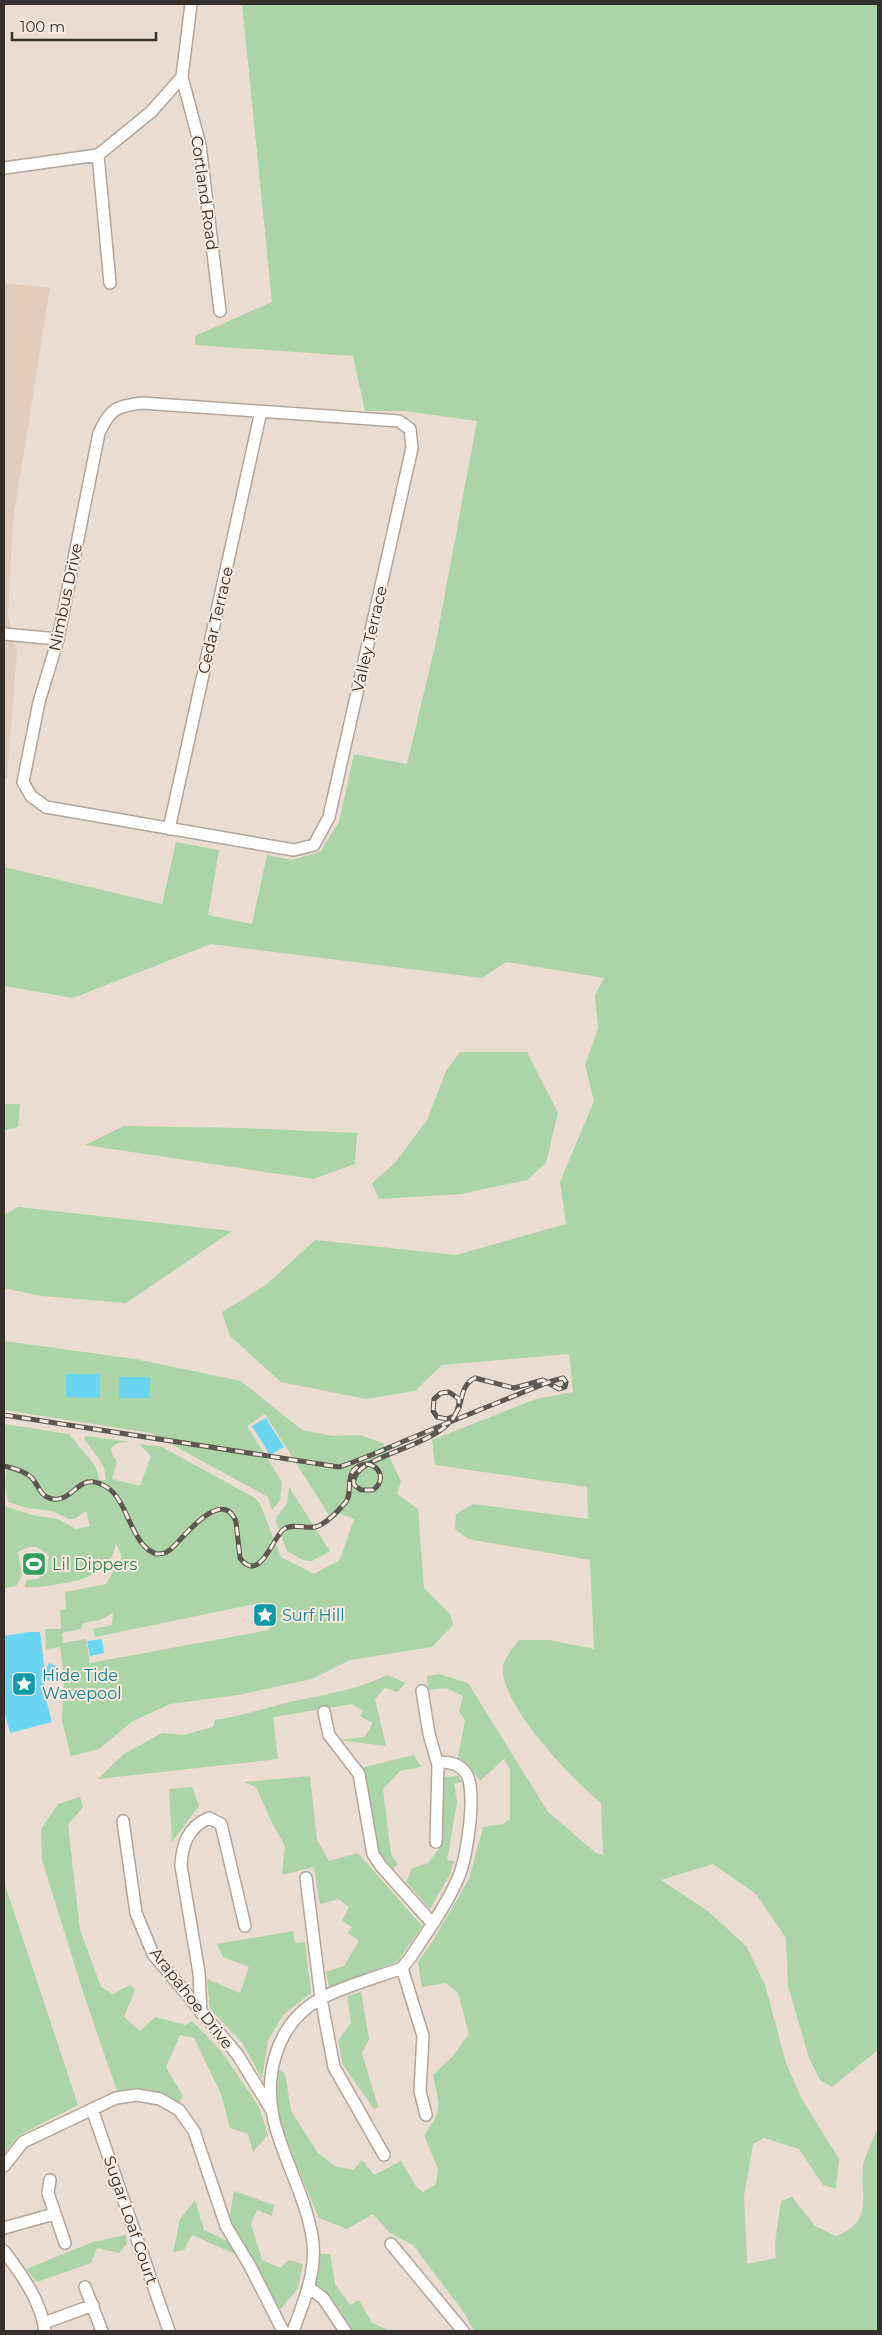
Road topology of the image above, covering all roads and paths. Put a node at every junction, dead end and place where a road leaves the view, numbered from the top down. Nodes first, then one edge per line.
1 (191, 4) edge
2 (182, 77) junction
3 (98, 155) junction
4 (4, 168) edge
5 (110, 283) dead end
6 (220, 311) dead end
7 (262, 411) junction
8 (410, 429) joint
9 (4, 634) edge
10 (58, 639) junction
11 (169, 829) junction
12 (314, 844) joint
13 (422, 1691) dead end
14 (324, 1712) dead end
15 (438, 1762) junction
16 (123, 1821) dead end
17 (436, 1842) dead end
18 (306, 1878) dead end
19 (432, 1923) junction
20 (245, 1926) dead end
21 (402, 1968) junction
22 (321, 1998) junction
23 (201, 2013) junction
24 (92, 2109) junction
25 (271, 2109) junction
26 (426, 2115) dead end
27 (384, 2155) dead end
28 (4, 2166) edge
29 (50, 2180) dead end
30 (54, 2214) junction
31 (4, 2228) edge
32 (65, 2243) dead end
33 (391, 2244) dead end
34 (4, 2251) edge
35 (85, 2286) dead end
36 (308, 2287) junction
37 (93, 2305) junction
38 (44, 2327) edge
39 (102, 2331) edge
40 (169, 2331) edge
41 (283, 2331) edge
42 (293, 2331) edge
43 (345, 2331) edge
44 (463, 2331) edge

1 - 2 street
2 - 3 street
2 - 6 street, Cortland Road
3 - 4 street
3 - 5 street
7 - 8 street, Nimbus Drive
7 - 10 street, Nimbus Drive
7 - 11 street, Cedar Terrace
8 - 12 street, Valley Terrace
9 - 10 street
10 - 11 street, Nimbus Drive
11 - 12 street, Nimbus Drive
13 - 15 street
14 - 19 street
15 - 17 street
15 - 19 street
16 - 23 street, Arapahoe Drive
18 - 22 street
19 - 21 street
20 - 23 street
21 - 22 street
21 - 26 street
22 - 25 street
22 - 27 street
23 - 25 street, Arapahoe Drive
24 - 28 street
24 - 40 street, Sugar Loaf Court
24 - 41 street
25 - 36 street
29 - 30 street
30 - 31 street
30 - 32 street
33 - 44 street
34 - 38 street
35 - 37 street
36 - 42 street
36 - 43 street
37 - 38 street
37 - 39 street

